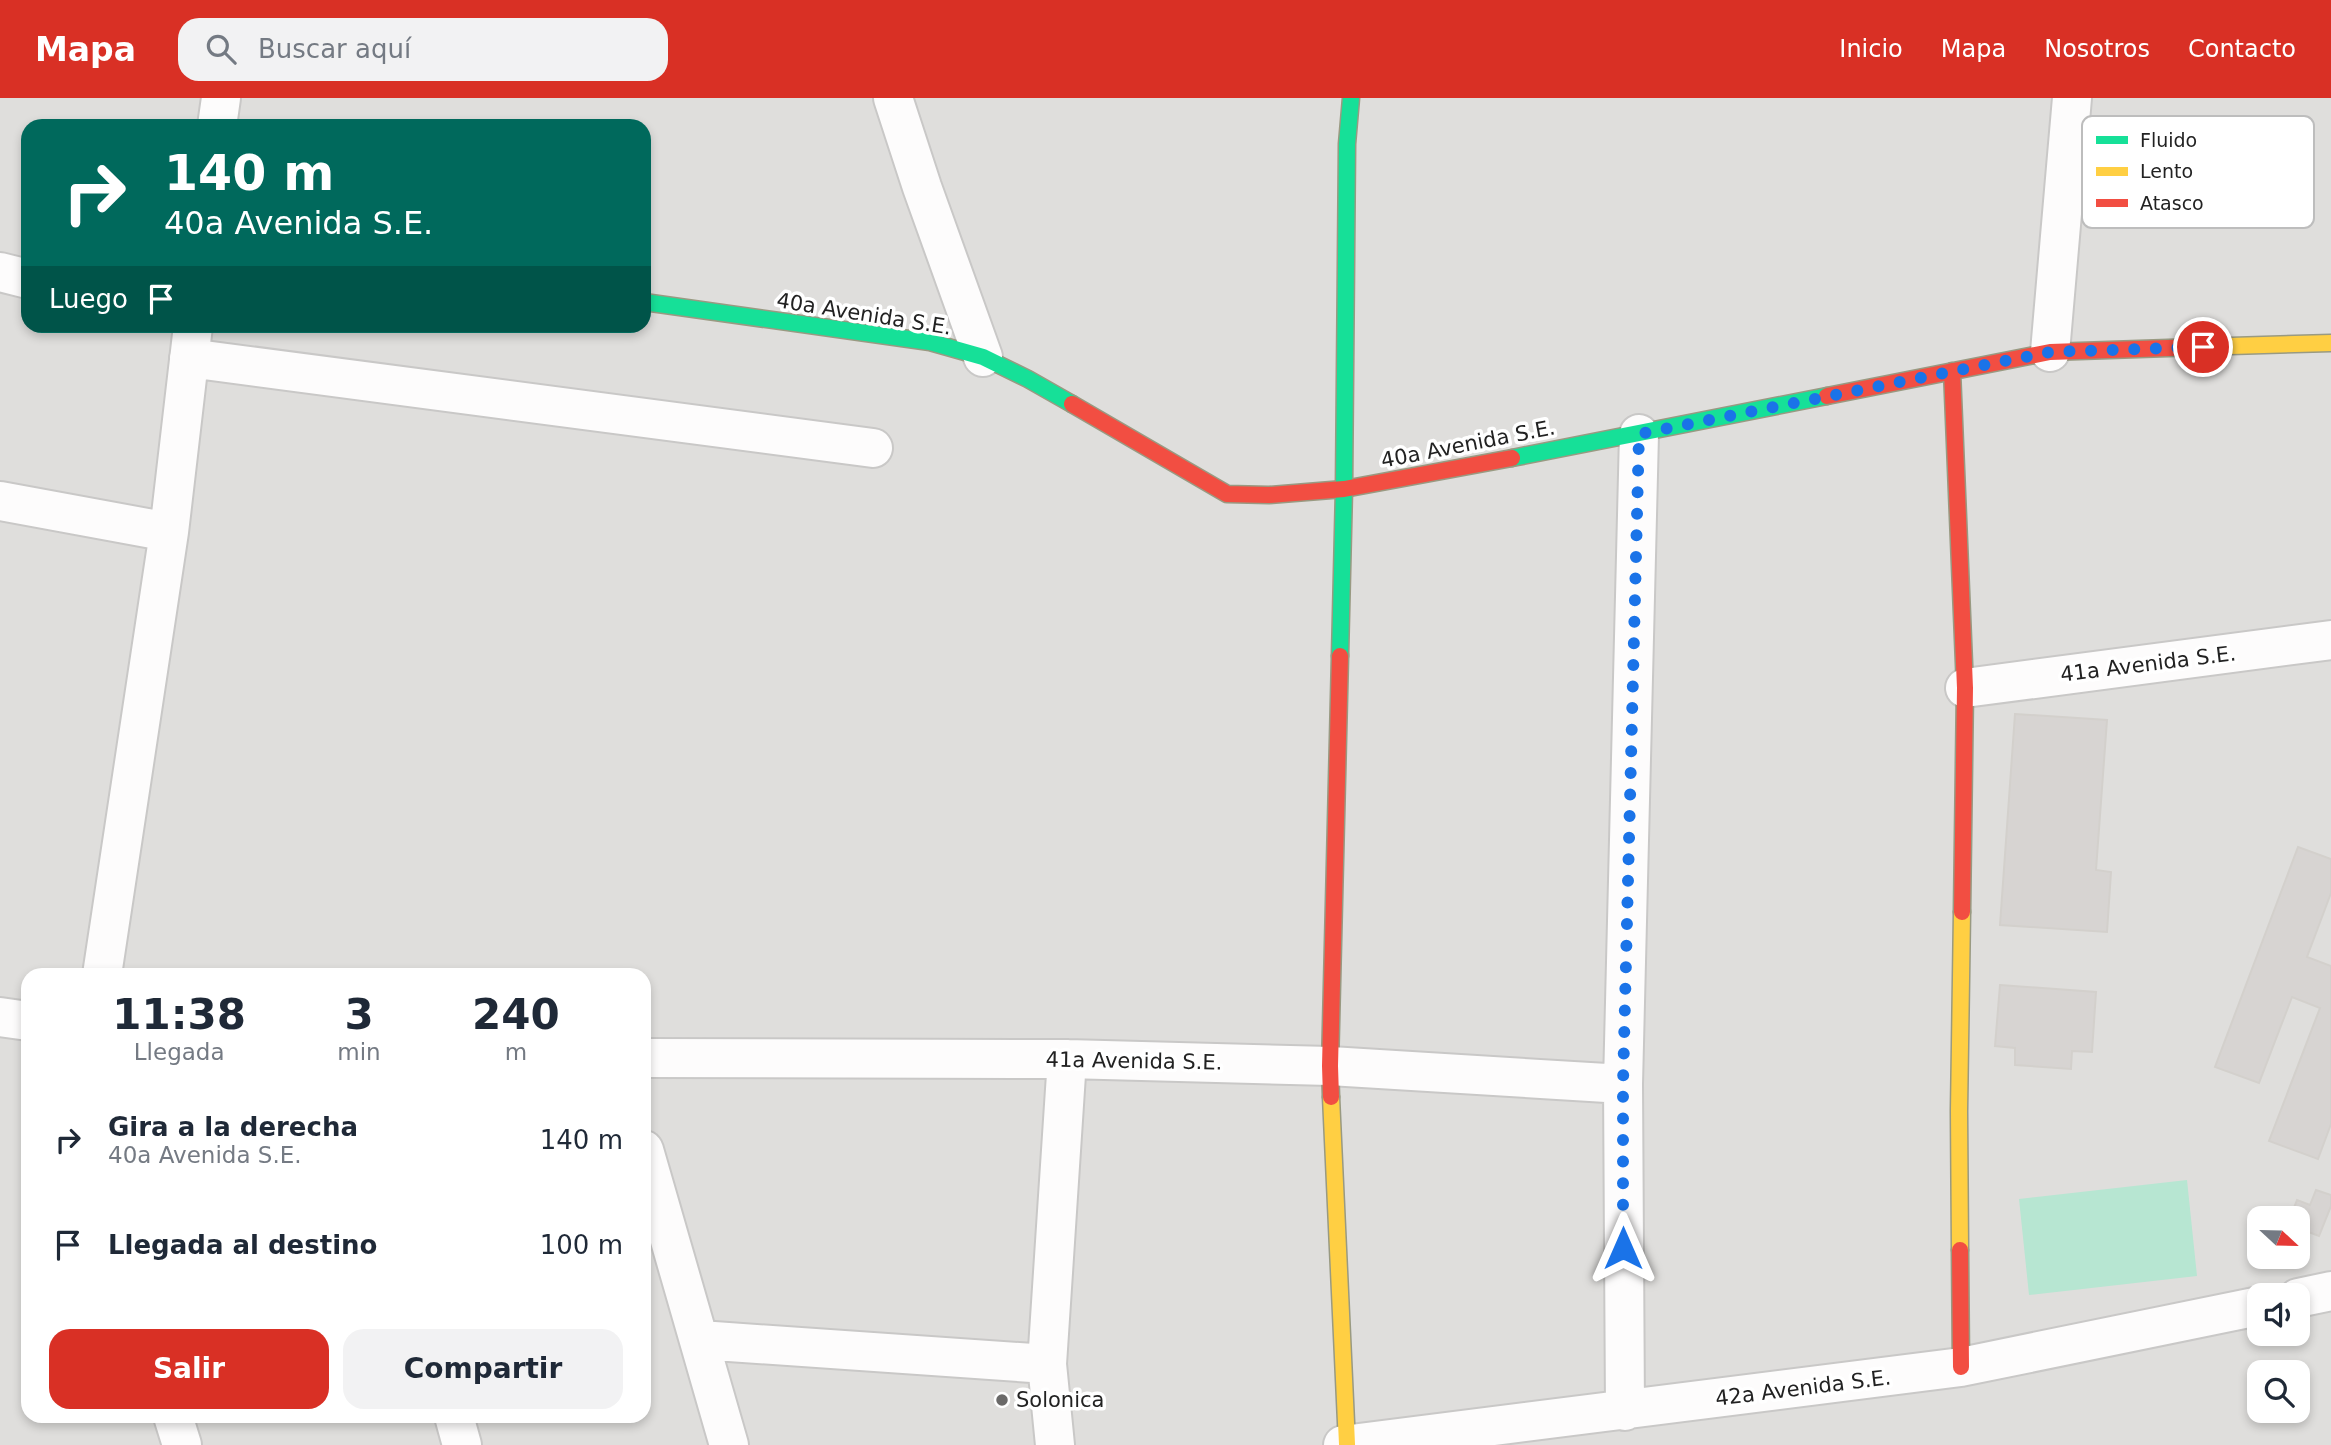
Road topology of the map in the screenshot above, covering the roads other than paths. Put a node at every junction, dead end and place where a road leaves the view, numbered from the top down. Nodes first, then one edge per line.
1 (221, 98) edge
2 (893, 98) edge
3 (1351, 98) edge
4 (2072, 98) edge
5 (218, 119) edge
6 (0, 272) edge
7 (21, 277) edge
8 (651, 303) edge
9 (191, 342) edge
10 (2331, 343) edge
11 (2050, 352) junction
12 (983, 357) junction
13 (1952, 371) junction
14 (1639, 434) junction
15 (873, 448) dead end
16 (1344, 489) junction
17 (0, 501) edge
18 (169, 532) junction
19 (2331, 640) edge
20 (1965, 688) junction
21 (103, 968) edge
22 (0, 1017) edge
23 (21, 1020) edge
24 (651, 1058) edge
25 (1067, 1059) junction
26 (1330, 1066) junction
27 (1623, 1084) junction
28 (651, 1174) edge
29 (2331, 1291) edge
30 (2310, 1295) edge
31 (2247, 1308) edge
32 (700, 1340) junction
33 (1046, 1364) junction
34 (1961, 1367) junction
35 (1625, 1411) junction
36 (175, 1423) edge
37 (456, 1423) edge
38 (1345, 1444) edge
39 (182, 1445) edge
40 (462, 1445) edge
41 (729, 1445) edge
42 (1055, 1445) edge

1 - 5 street
2 - 12 street
3 - 16 street
4 - 11 street
6 - 7 street
8 - 12 street, 40a Avenida S.E.
9 - 15 street
9 - 18 street
10 - 11 street, 40a Avenida S.E.
11 - 13 street, 40a Avenida S.E.
12 - 16 street, 40a Avenida S.E.
13 - 14 street, 40a Avenida S.E.
13 - 20 street
14 - 16 street, 40a Avenida S.E.
14 - 27 street
16 - 26 street
17 - 18 street
18 - 21 street
19 - 20 street, 41a Avenida S.E.
20 - 34 street
22 - 23 street
24 - 25 street, 41a Avenida S.E.
25 - 26 street, 41a Avenida S.E.
25 - 33 street
26 - 27 street, 41a Avenida S.E.
26 - 38 street
27 - 35 street
28 - 32 street
29 - 30 street
31 - 34 street, 42a Avenida S.E.
32 - 33 street
32 - 41 street
33 - 42 street
34 - 35 street, 42a Avenida S.E.
35 - 38 street, 42a Avenida S.E.
36 - 39 street
37 - 40 street

